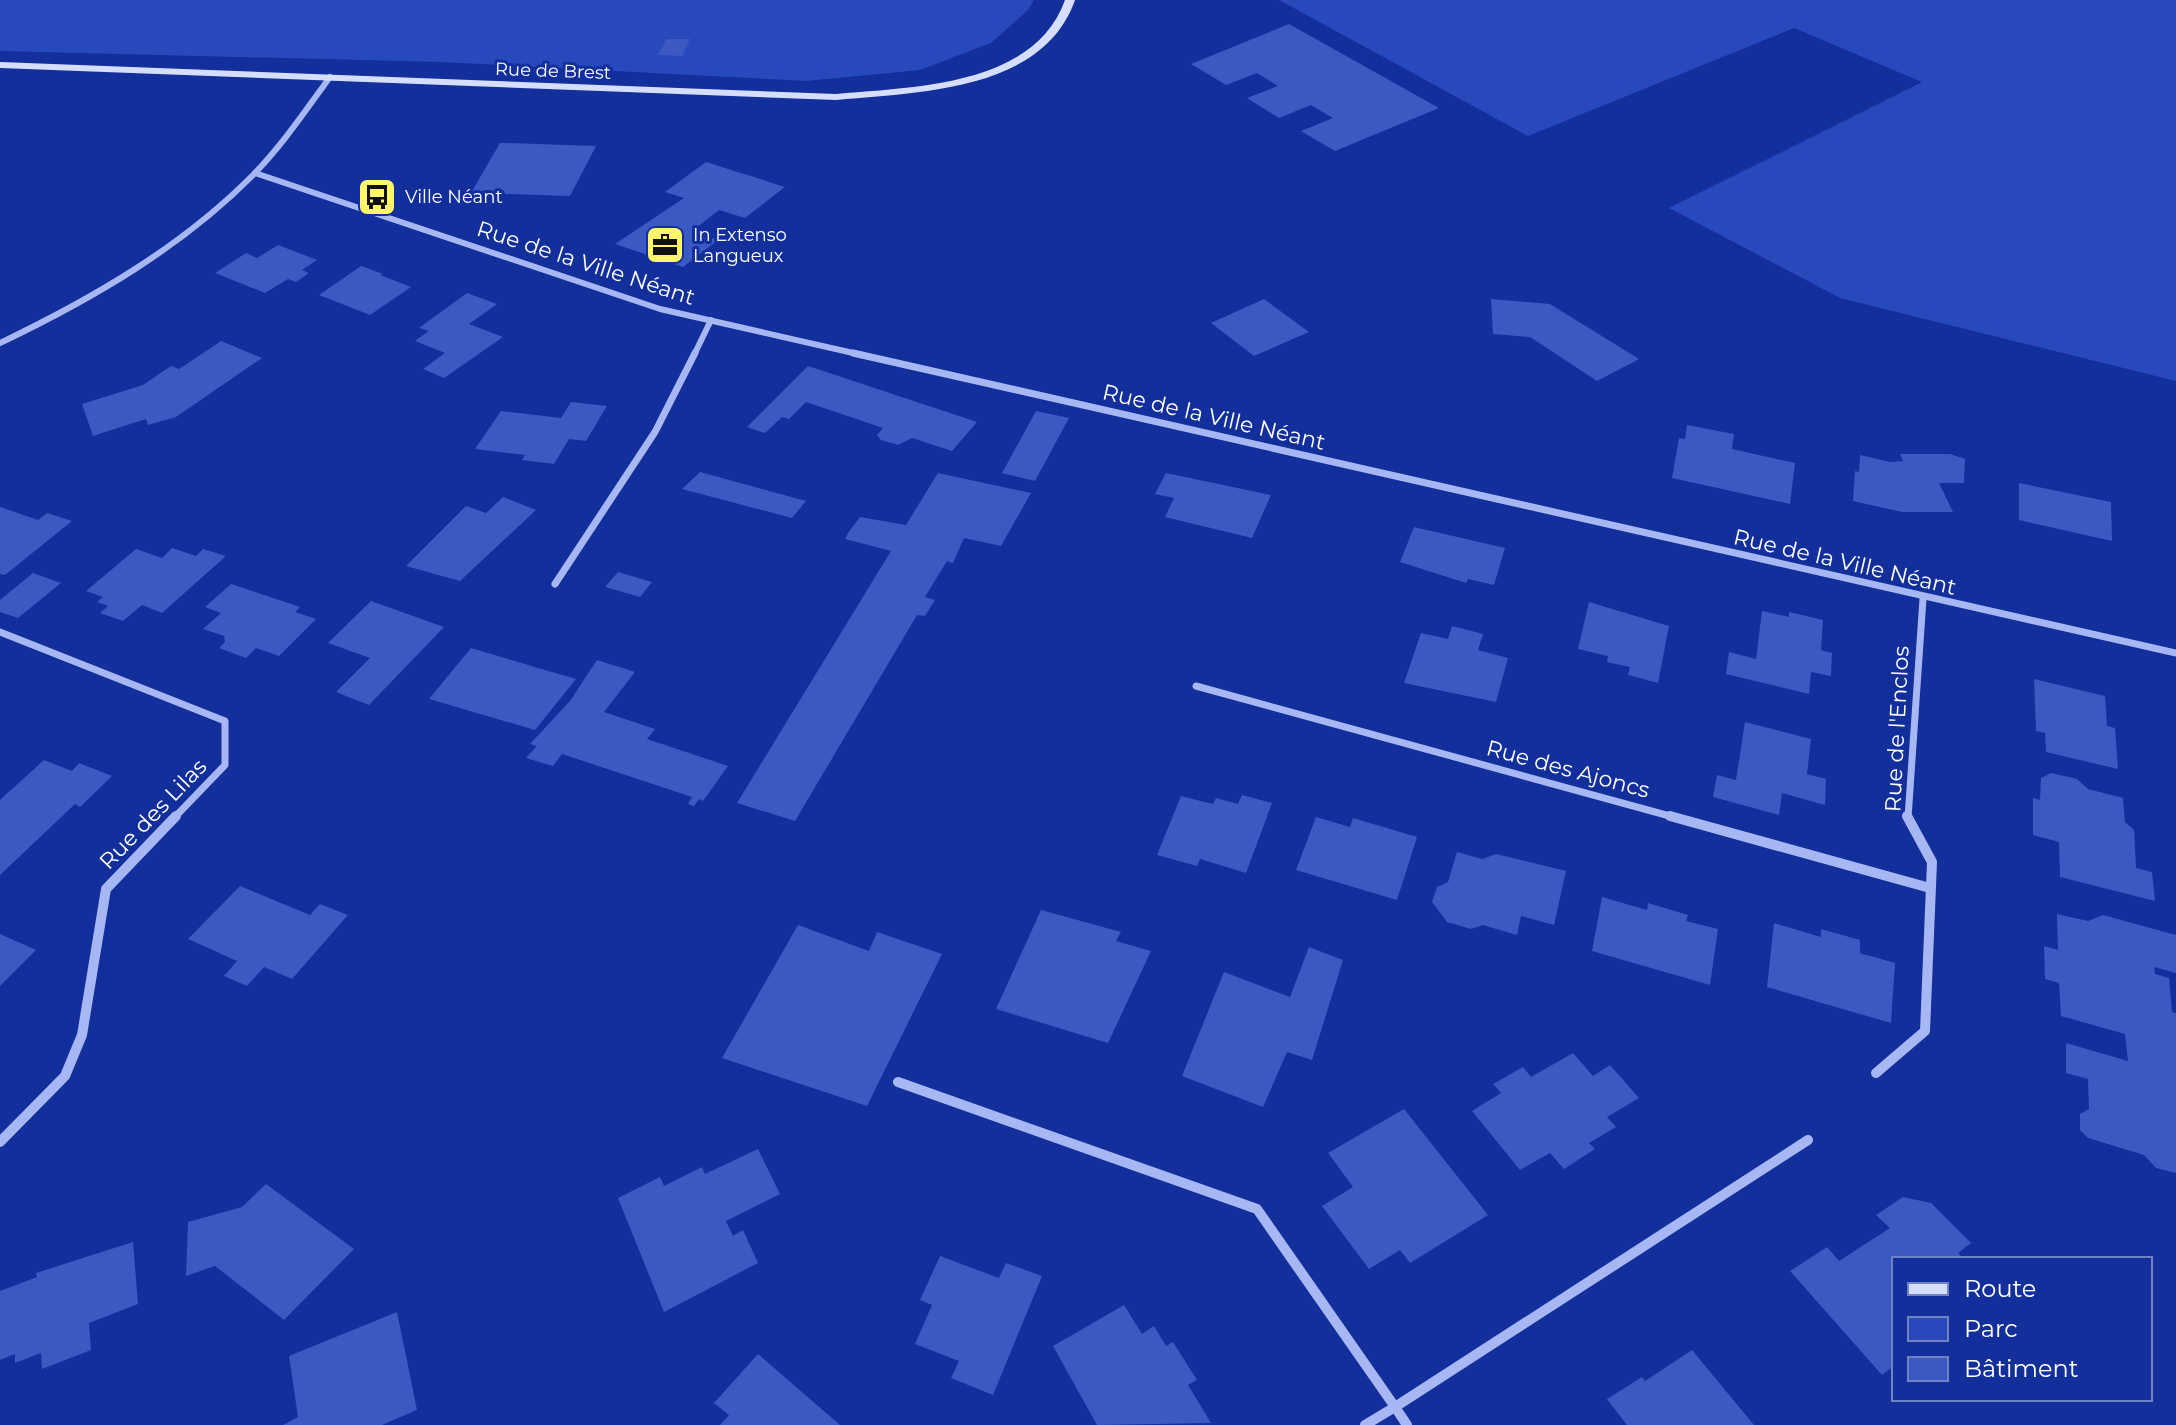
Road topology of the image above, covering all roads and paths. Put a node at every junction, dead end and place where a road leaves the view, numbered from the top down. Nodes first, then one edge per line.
1 (1070, 0) edge
2 (0, 65) edge
3 (330, 77) junction
4 (255, 173) junction
5 (711, 320) junction
6 (0, 343) edge
7 (555, 584) dead end
8 (1923, 599) junction
9 (0, 632) edge
10 (2176, 653) edge
11 (1196, 686) dead end
12 (1930, 888) junction
13 (1876, 1073) dead end
14 (898, 1082) dead end
15 (1808, 1140) dead end
16 (0, 1142) edge
17 (1395, 1407) junction
18 (1365, 1425) edge
19 (1407, 1425) edge

1 - 3 main road, Rue de Brest
2 - 3 main road, Rue de Brest
3 - 4 street
4 - 5 street, Rue de la Ville Néant
4 - 6 street
5 - 7 street
5 - 8 street, Rue de la Ville Néant
8 - 10 street, Rue de la Ville Néant
8 - 12 street, Rue de l'Enclos
9 - 16 street, Rue des Lilas
11 - 12 street, Rue des Ajoncs
12 - 13 street, Rue de l'Enclos
14 - 17 street
15 - 17 street
17 - 18 street
17 - 19 street

